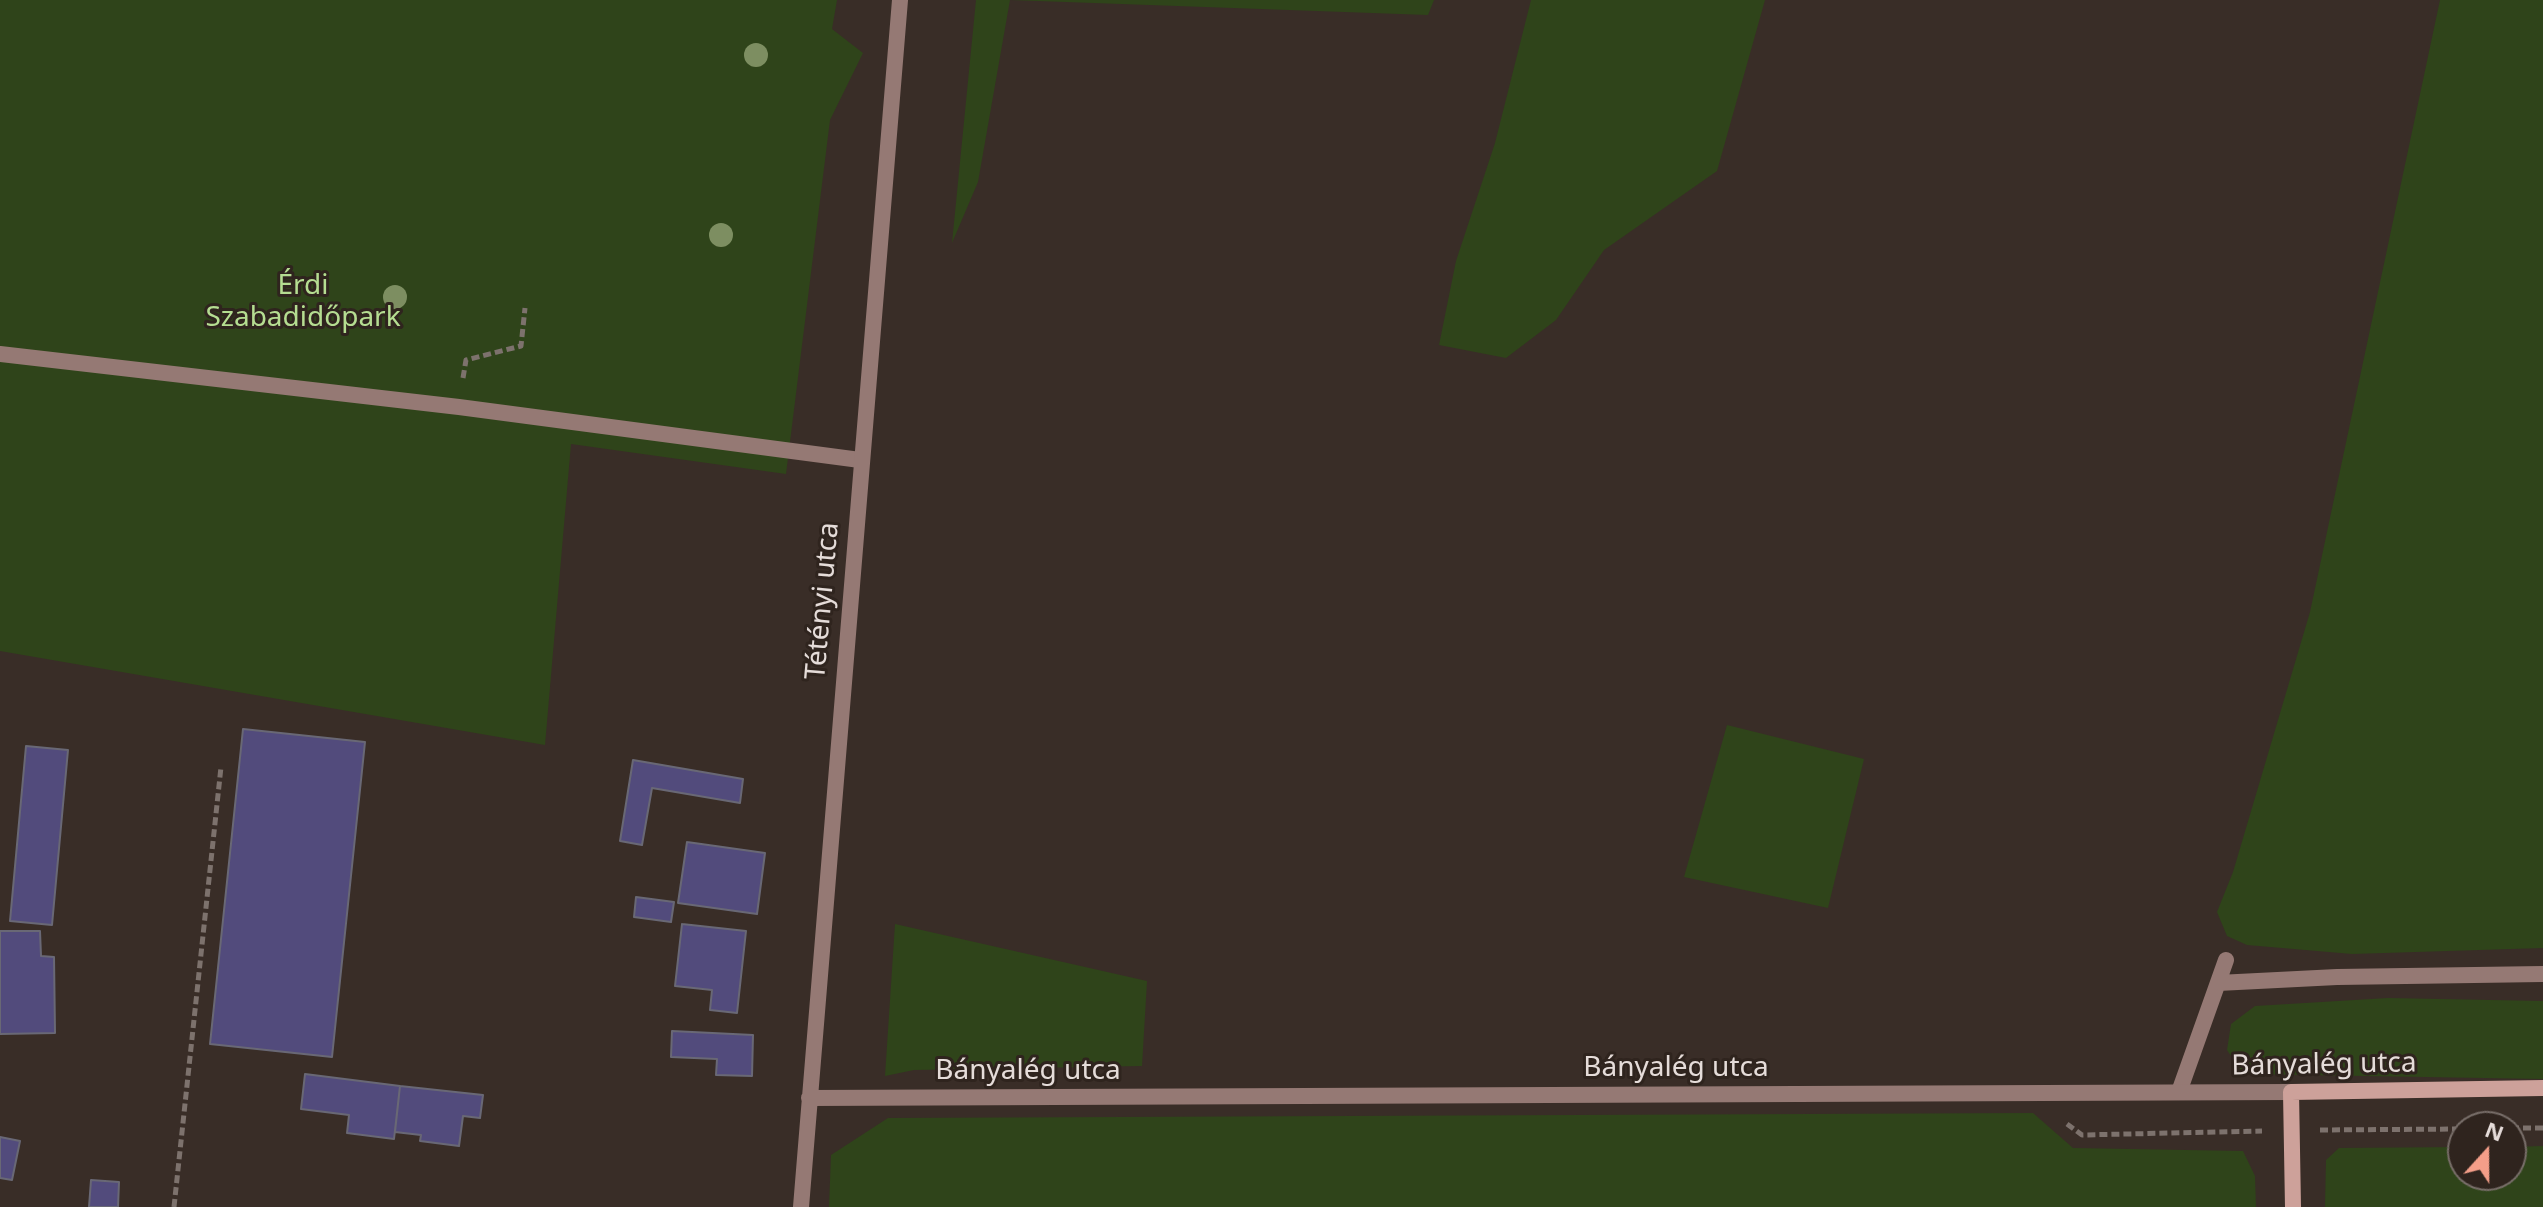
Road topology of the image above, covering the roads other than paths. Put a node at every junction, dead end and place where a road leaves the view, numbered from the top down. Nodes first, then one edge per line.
1 (900, 0) edge
2 (0, 354) edge
3 (860, 460) junction
4 (2226, 960) dead end
5 (2543, 974) edge
6 (2218, 983) junction
7 (2543, 1088) edge
8 (2179, 1092) junction
9 (2291, 1092) junction
10 (809, 1098) junction
11 (801, 1207) edge
12 (2293, 1207) edge

1 - 3 street, Tétényi utca
2 - 3 street
3 - 10 street, Tétényi utca
4 - 6 street
5 - 6 street
6 - 8 street
7 - 9 street, Bányalég utca
8 - 9 street, Bányalég utca
8 - 10 street, Bányalég utca
9 - 12 street
10 - 11 street, Tétényi utca

